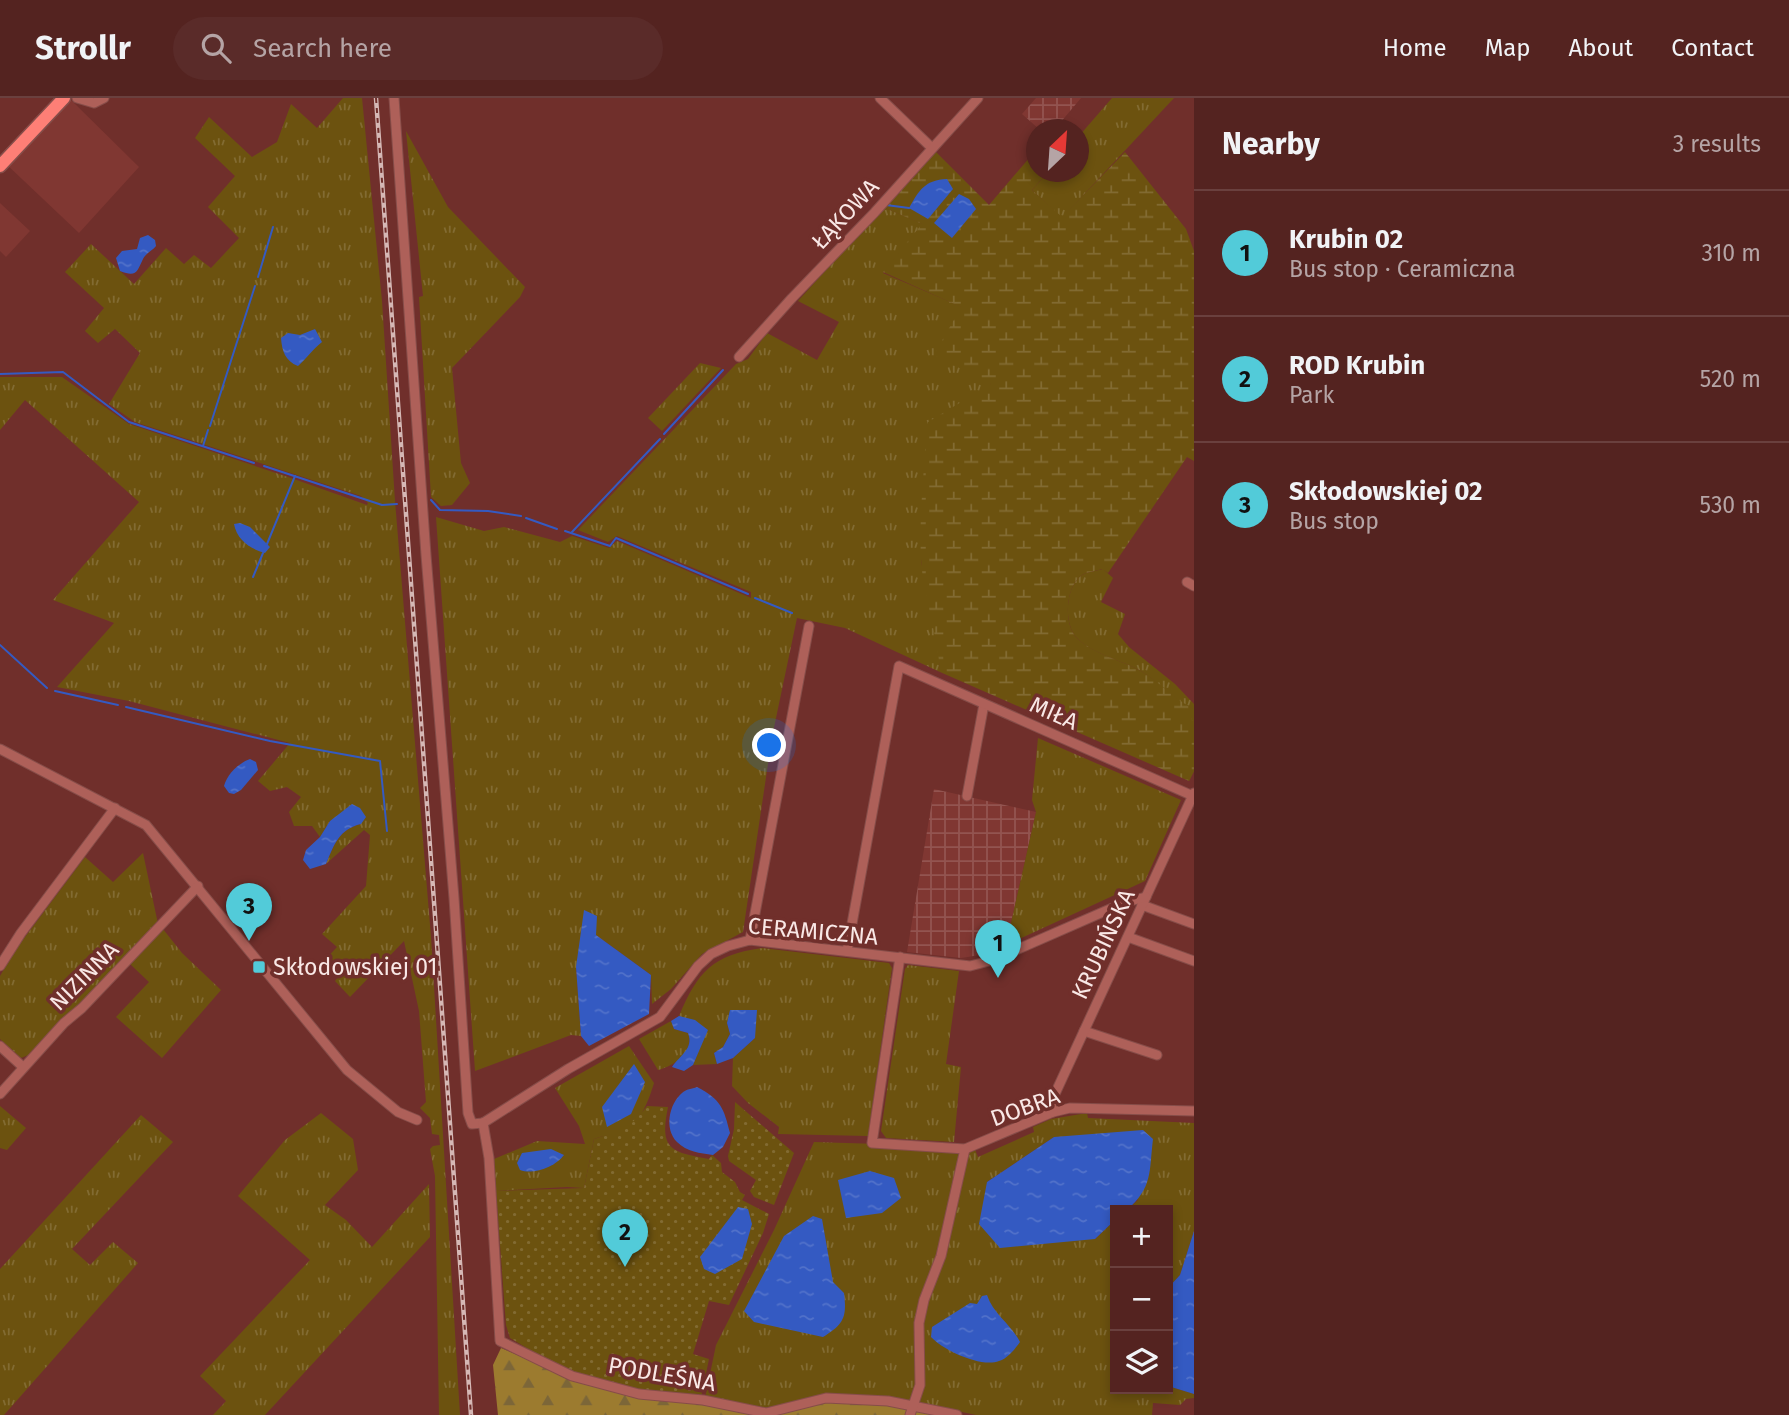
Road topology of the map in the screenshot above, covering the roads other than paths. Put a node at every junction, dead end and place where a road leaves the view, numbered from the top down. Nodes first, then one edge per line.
1 (64, 98) edge
2 (77, 98) edge
3 (104, 98) edge
4 (394, 98) edge
5 (880, 98) edge
6 (978, 98) edge
7 (932, 148) junction
8 (0, 166) edge
9 (739, 357) dead end
10 (808, 626) dead end
11 (985, 704) junction
12 (0, 749) edge
13 (1193, 794) edge
14 (967, 796) dead end
15 (115, 808) junction
16 (198, 886) junction
17 (1144, 901) junction
18 (1194, 924) edge
19 (1128, 937) junction
20 (750, 940) junction
21 (847, 951) junction
22 (900, 957) junction
23 (1194, 961) edge
24 (0, 966) edge
25 (1084, 1031) junction
26 (0, 1046) edge
27 (1157, 1055) dead end
28 (23, 1067) junction
29 (0, 1094) edge
30 (1194, 1111) edge
31 (1053, 1112) junction
32 (417, 1120) dead end
33 (483, 1124) junction
34 (965, 1149) junction
35 (914, 1405) junction
36 (910, 1415) edge
37 (957, 1415) edge

1 - 8 main road
2 - 3 street
4 - 33 street
5 - 7 street
6 - 7 street, ŁĄKOWA
7 - 9 street, ŁĄKOWA
10 - 20 street
11 - 13 street, MIŁA
11 - 14 street
11 - 21 street, MIŁA
12 - 15 street
13 - 17 street, KRUBIŃSKA
15 - 16 street
15 - 24 street
16 - 28 street, NIZINNA
16 - 32 street
17 - 18 street
17 - 19 street, KRUBIŃSKA
17 - 22 street, CERAMICZNA
19 - 23 street
19 - 25 street, KRUBIŃSKA
20 - 21 street, CERAMICZNA
20 - 33 street, CERAMICZNA
21 - 22 street, CERAMICZNA
22 - 34 street, DOBRA
25 - 27 street
25 - 31 street, KRUBIŃSKA
26 - 28 street
28 - 29 street, NIZINNA
30 - 31 street, DOBRA
31 - 34 street, DOBRA
33 - 35 street, PODLEŚNA
34 - 35 street
35 - 36 street
35 - 37 street, PODLEŚNA

